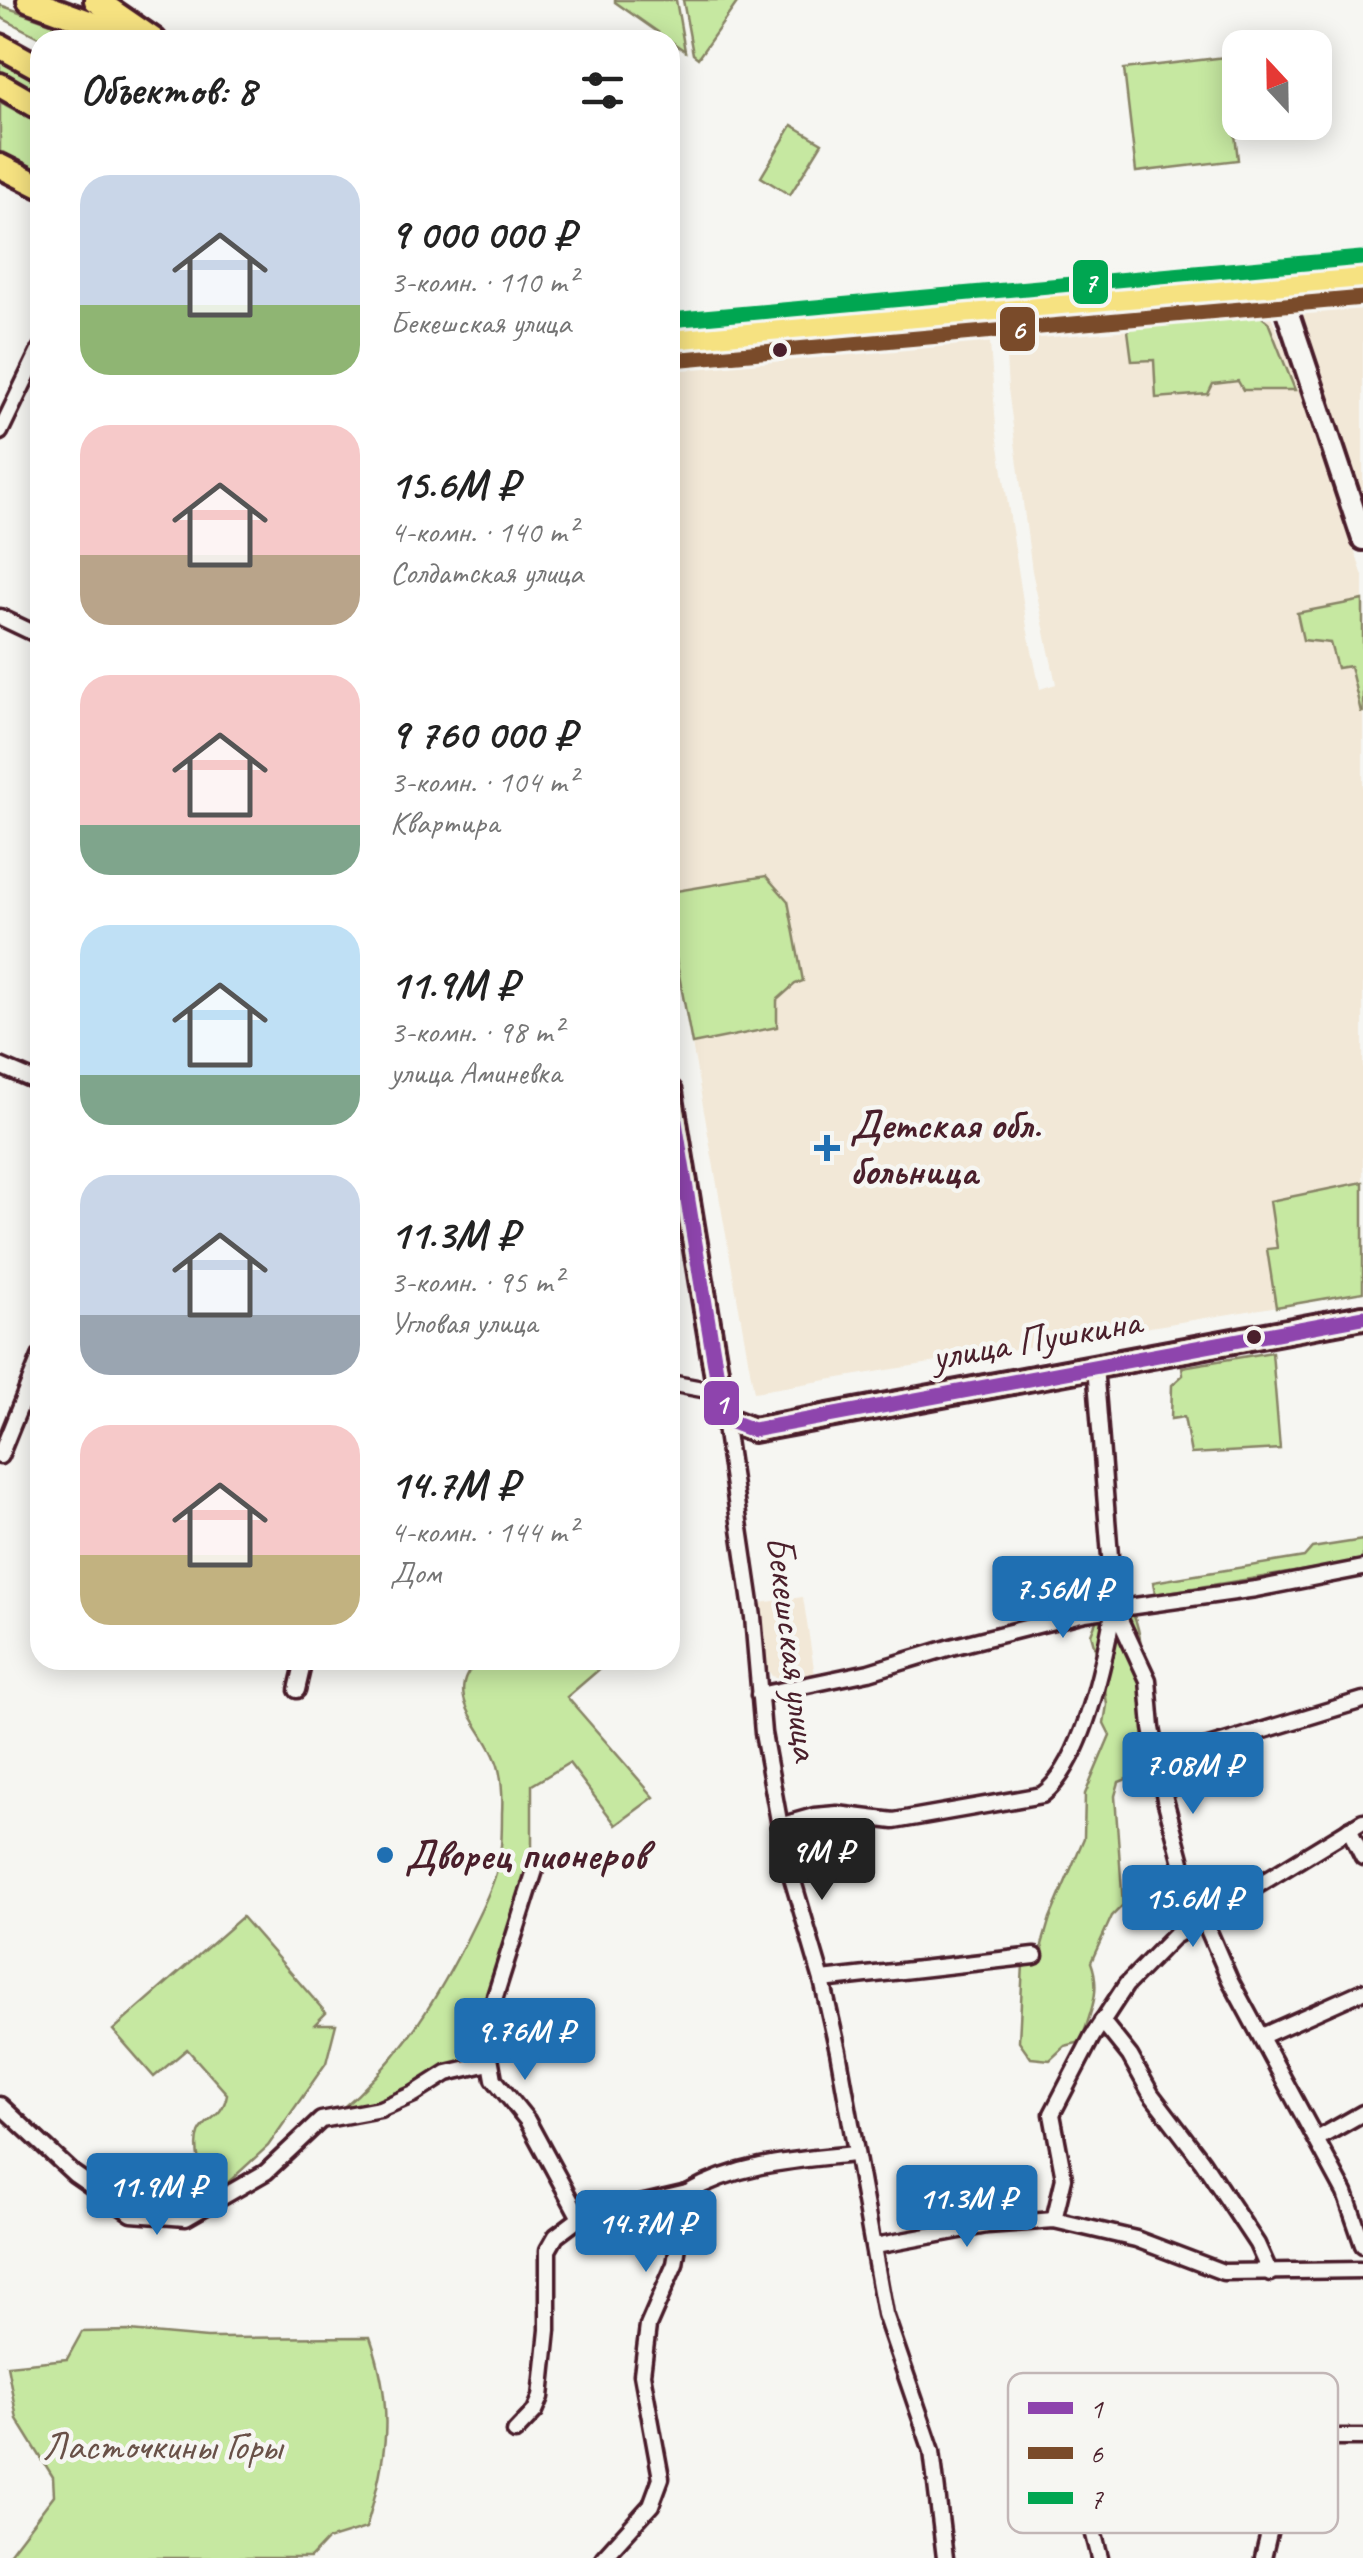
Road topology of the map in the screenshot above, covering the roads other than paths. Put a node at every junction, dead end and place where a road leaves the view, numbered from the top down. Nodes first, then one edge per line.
1 (29, 0) edge
2 (96, 0) edge
3 (111, 30) edge
4 (140, 30) edge
5 (0, 46) edge
6 (30, 62) edge
7 (0, 86) edge
8 (30, 102) edge
9 (0, 166) edge
10 (30, 181) edge
11 (1363, 278) edge
12 (1278, 284) junction
13 (680, 339) edge
14 (30, 369) edge
15 (0, 432) edge
16 (1363, 539) edge
17 (0, 617) edge
18 (30, 631) edge
19 (0, 1066) edge
20 (30, 1079) edge
21 (680, 1154) edge
22 (1363, 1317) edge
23 (1095, 1366) junction
24 (30, 1382) edge
25 (680, 1385) edge
26 (718, 1392) junction
27 (724, 1419) junction
28 (0, 1456) edge
29 (1363, 1568) edge
30 (1114, 1607) junction
31 (302, 1670) edge
32 (297, 1690) dead end
33 (759, 1696) junction
34 (1363, 1700) edge
35 (1159, 1762) junction
36 (1356, 1825) edge
37 (779, 1826) junction
38 (1363, 1857) edge
39 (536, 1866) dead end
40 (1204, 1919) junction
41 (1035, 1956) dead end
42 (822, 1980) junction
43 (1363, 1991) edge
44 (1102, 2020) junction
45 (1262, 2036) junction
46 (489, 2058) junction
47 (0, 2105) edge
48 (1363, 2113) edge
49 (1318, 2139) junction
50 (854, 2154) junction
51 (687, 2193) junction
52 (580, 2218) junction
53 (1054, 2220) junction
54 (1363, 2245) edge
55 (875, 2246) junction
56 (1363, 2270) edge
57 (1270, 2273) junction
58 (515, 2432) dead end
59 (1338, 2438) edge
60 (1363, 2438) edge
61 (1094, 2533) edge
62 (1269, 2533) edge
63 (603, 2558) edge
64 (945, 2558) edge
65 (1100, 2558) edge
66 (1263, 2558) edge

1 - 3 main road
2 - 4 main road
5 - 6 main road
7 - 8 main road
9 - 10 main road
11 - 12 main road
12 - 13 main road
12 - 16 main road
14 - 15 street
17 - 18 street
19 - 20 street
21 - 26 main road, Бекешская улица
22 - 23 main road, улица Пушкина
23 - 27 main road, улица Пушкина
23 - 30 street
24 - 28 street
25 - 26 street
26 - 27 main road, Бекешская улица
27 - 33 street, Бекешская улица
29 - 30 street
30 - 33 street
30 - 35 street
30 - 37 street
31 - 32 street
33 - 37 street, Бекешская улица
34 - 35 street
35 - 40 street
36 - 38 street
36 - 40 street
37 - 42 street, Бекешская улица
39 - 46 street
40 - 44 street
40 - 45 street
41 - 42 street
42 - 50 street, Бекешская улица
43 - 45 street
44 - 53 street
44 - 57 street
45 - 49 street
46 - 47 street
46 - 52 street
48 - 49 street
49 - 54 street
50 - 51 street
50 - 55 street, Бекешская улица
51 - 52 street
51 - 63 street
52 - 58 street
53 - 55 street
53 - 57 street
55 - 64 street, Бекешская улица
56 - 57 street
59 - 60 street
61 - 65 street
62 - 66 street

